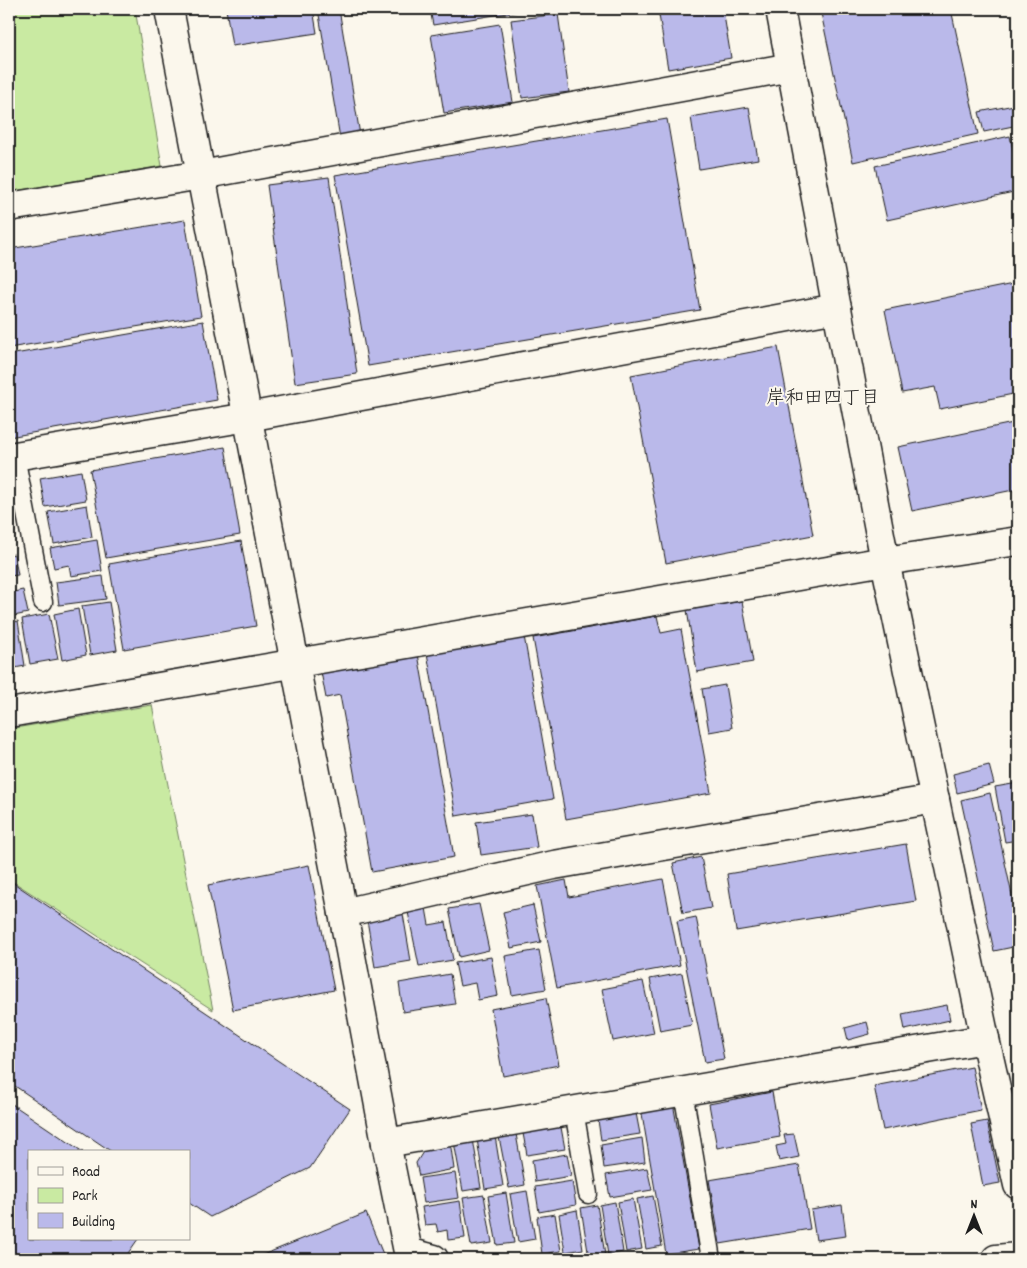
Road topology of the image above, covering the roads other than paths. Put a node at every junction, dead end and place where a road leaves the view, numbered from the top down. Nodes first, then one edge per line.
1 (169, 9) edge
2 (780, 9) edge
3 (791, 67) junction
4 (201, 175) junction
5 (9, 207) edge
6 (837, 308) junction
7 (248, 417) junction
8 (12, 457) edge
9 (1018, 540) edge
10 (886, 561) junction
11 (43, 602) dead end
12 (295, 662) junction
13 (9, 713) edge
14 (936, 798) junction
15 (343, 913) junction
16 (986, 1038) junction
17 (683, 1091) junction
18 (574, 1110) junction
19 (386, 1143) junction
20 (1018, 1185) edge
21 (588, 1194) dead end
22 (1018, 1257) edge
23 (434, 1259) edge
24 (711, 1259) edge
25 (996, 1259) edge

1 - 4 street
2 - 3 street
3 - 4 street
3 - 6 street
4 - 5 street
4 - 7 street
6 - 7 street
6 - 10 street
7 - 8 street
7 - 12 street
8 - 11 lane
9 - 10 street
10 - 12 street
10 - 14 street
12 - 13 street
12 - 15 street
14 - 15 street
14 - 16 street
15 - 19 street
16 - 17 street
16 - 20 street
17 - 18 street
17 - 24 lane
18 - 19 street
18 - 21 lane
19 - 23 street
22 - 25 street

